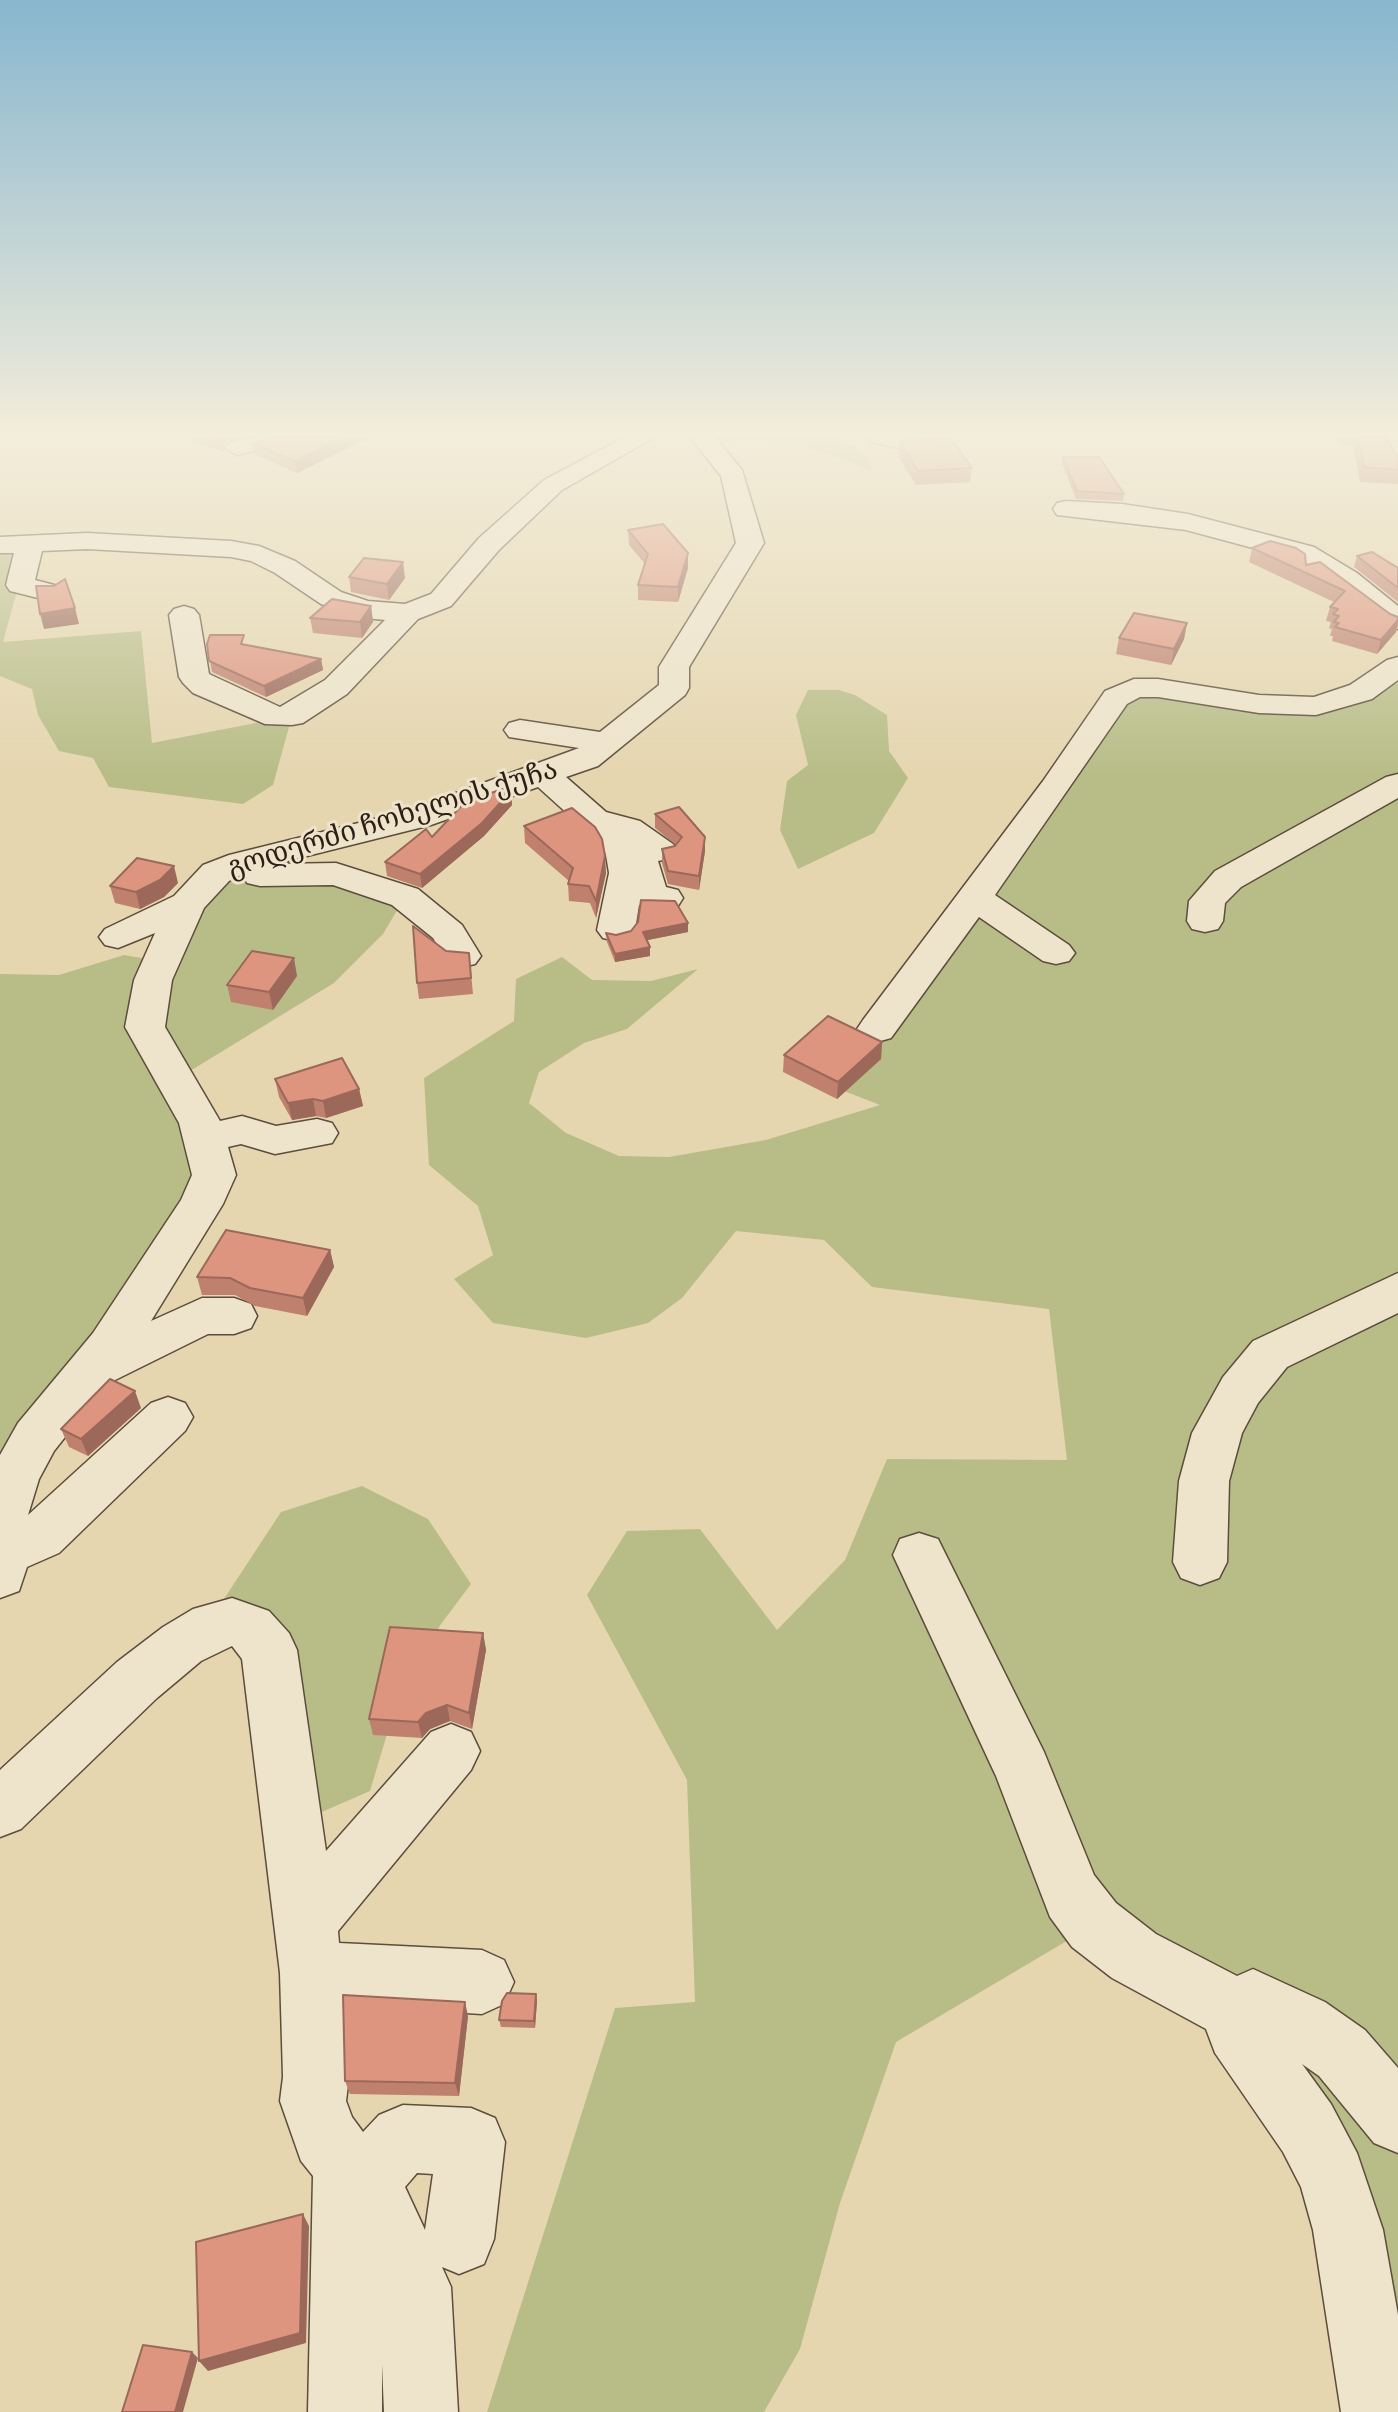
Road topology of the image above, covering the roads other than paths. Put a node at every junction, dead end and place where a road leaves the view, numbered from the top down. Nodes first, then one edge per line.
1 (29, 550) edge
2 (148, 550) edge
3 (207, 550) edge
4 (304, 550) edge
5 (484, 550) edge
6 (746, 550) edge
7 (1291, 550) edge
8 (503, 570) dead end
9 (175, 575) dead end
10 (303, 581) junction
11 (48, 592) edge
12 (441, 600) junction
13 (408, 613) junction
14 (184, 615) dead end
15 (1398, 620) edge
16 (1394, 677) edge
17 (520, 730) dead end
18 (608, 743) junction
19 (545, 776) junction
20 (1398, 784) edge
21 (605, 830) junction
22 (661, 851) edge
23 (386, 864) edge
24 (297, 873) junction
25 (197, 893) junction
26 (974, 897) junction
27 (665, 898) edge
28 (1205, 921) dead end
29 (616, 930) dead end
30 (118, 937) dead end
31 (1056, 953) dead end
32 (462, 956) edge
33 (877, 1029) dead end
34 (317, 1133) dead end
35 (205, 1138) junction
36 (1398, 1290) edge
37 (234, 1316) dead end
38 (91, 1371) junction
39 (168, 1417) dead end
40 (1, 1555) edge
41 (919, 1555) dead end
42 (1200, 1562) dead end
43 (0, 1575) edge
44 (451, 1751) dead end
45 (0, 1809) edge
46 (309, 1948) junction
47 (482, 1982) dead end
48 (1238, 2011) junction
49 (1398, 2119) edge
50 (353, 2177) junction
51 (459, 2239) dead end
52 (345, 2412) edge
53 (421, 2412) edge
54 (1378, 2412) edge

1 - 11 street
2 - 9 street
3 - 10 street
4 - 10 street
5 - 12 street
6 - 18 street, გოდერძი ჩოხელის ქუჩა
7 - 15 street
8 - 12 street
10 - 13 street
12 - 13 street
13 - 14 street
16 - 26 street
17 - 18 street
18 - 19 street, გოდერძი ჩოხელის ქუჩა
19 - 21 street
19 - 25 street, გოდერძი ჩოხელის ქუჩა
20 - 28 street
21 - 22 street
21 - 27 street
21 - 29 street
23 - 24 street
24 - 25 street
24 - 32 street
25 - 30 street, გოდერძი ჩოხელის ქუჩა
25 - 35 street
26 - 31 street
26 - 33 street
34 - 35 street
35 - 38 street
36 - 42 street
37 - 38 street
38 - 40 street
39 - 40 street
40 - 43 street
41 - 48 street
44 - 46 street
45 - 46 street
46 - 47 street
46 - 50 street
48 - 49 street
48 - 54 street
50 - 51 street
50 - 52 street
50 - 53 street

